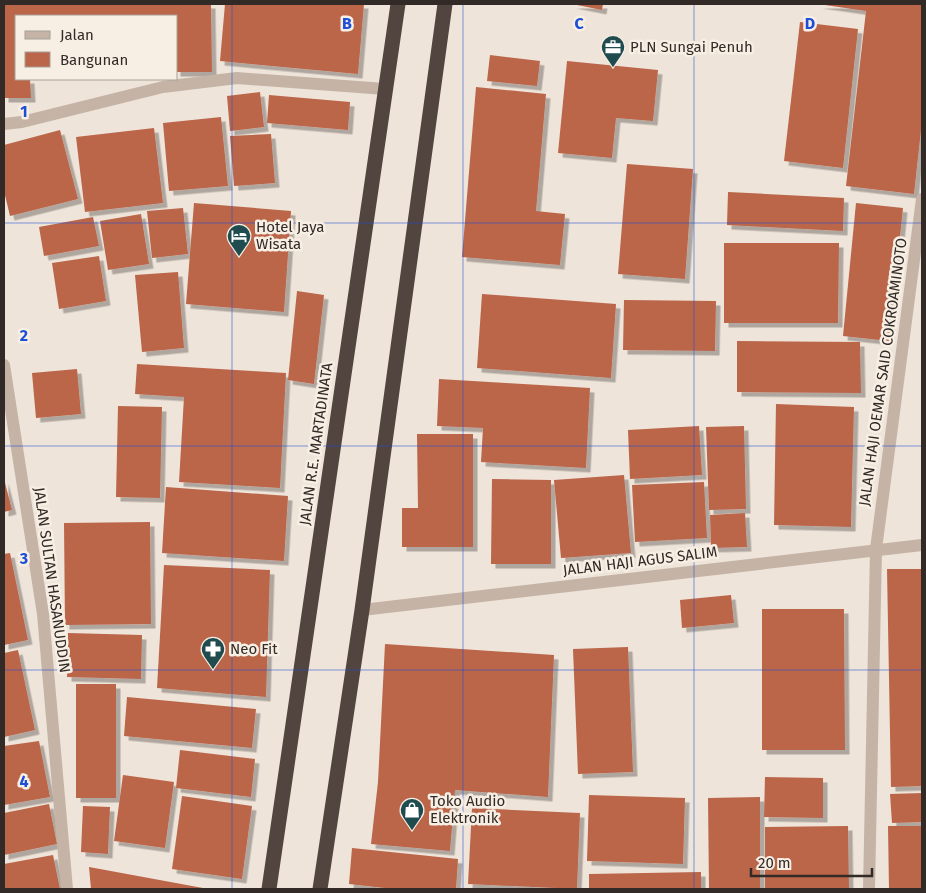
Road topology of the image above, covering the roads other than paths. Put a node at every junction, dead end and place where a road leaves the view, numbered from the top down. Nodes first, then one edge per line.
1 (398, 4) edge
2 (445, 4) edge
3 (385, 89) junction
4 (4, 124) edge
5 (922, 199) edge
6 (4, 366) edge
7 (922, 545) edge
8 (876, 550) junction
9 (362, 610) junction
10 (67, 889) edge
11 (268, 889) edge
12 (320, 889) edge
13 (869, 889) edge

1 - 3 highway, JALAN R.E. MARTADINATA
2 - 9 highway
3 - 4 street
3 - 11 highway, JALAN R.E. MARTADINATA
5 - 8 street, JALAN HAJI OEMAR SAID COKROAMINOTO
6 - 10 street, JALAN SULTAN HASANUDDIN
7 - 8 street, JALAN HAJI AGUS SALIM
8 - 9 street, JALAN HAJI AGUS SALIM
8 - 13 street, JALAN HAJI OEMAR SAID COKROAMINOTO
9 - 12 highway

